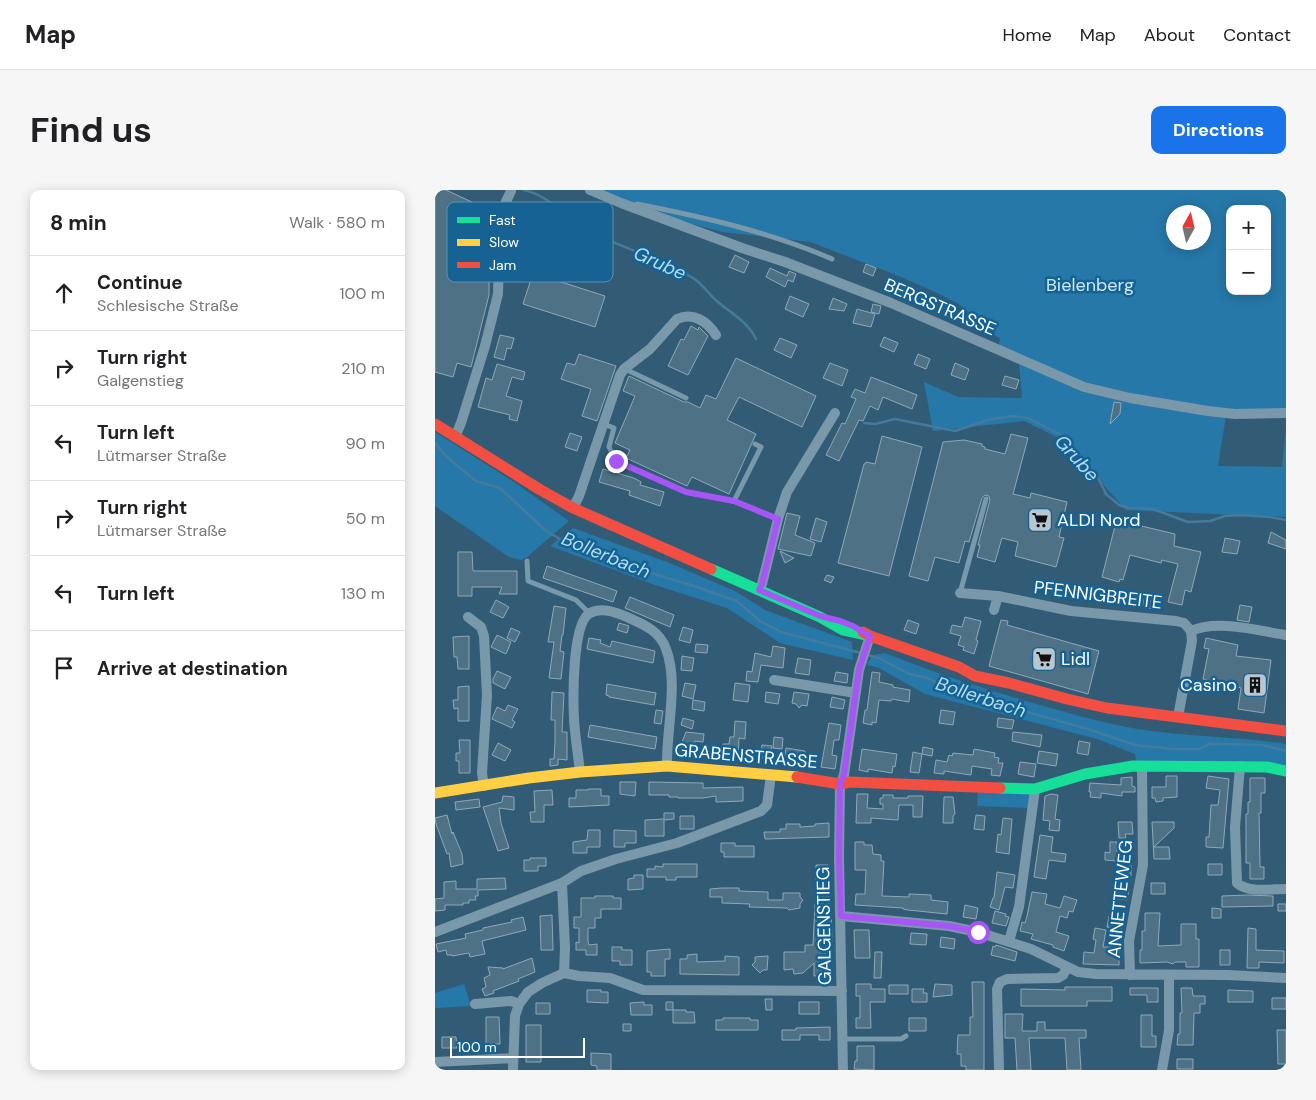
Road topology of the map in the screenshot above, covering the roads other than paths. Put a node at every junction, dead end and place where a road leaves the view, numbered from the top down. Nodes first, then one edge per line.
1 (511, 190) edge
2 (590, 190) edge
3 (506, 202) edge
4 (621, 203) junction
5 (832, 259) dead end
6 (498, 282) edge
7 (716, 335) dead end
8 (624, 369) junction
9 (687, 398) dead end
10 (835, 413) dead end
11 (1286, 414) edge
12 (435, 424) edge
13 (603, 424) junction
14 (455, 437) junction
15 (755, 444) dead end
16 (986, 499) dead end
17 (734, 501) junction
18 (573, 508) junction
19 (778, 519) junction
20 (527, 561) dead end
21 (759, 590) junction
22 (960, 593) joint
23 (998, 596) junction
24 (994, 610) dead end
25 (589, 613) junction
26 (468, 617) dead end
27 (1191, 631) junction
28 (1286, 635) edge
29 (869, 640) junction
30 (774, 680) dead end
31 (856, 693) junction
32 (1178, 717) junction
33 (1283, 729) edge
34 (667, 766) junction
35 (1142, 766) junction
36 (1240, 766) junction
37 (1286, 771) edge
38 (581, 772) junction
39 (771, 775) junction
40 (840, 784) junction
41 (484, 786) junction
42 (1035, 789) junction
43 (435, 793) edge
44 (562, 883) junction
45 (1286, 889) edge
46 (841, 916) junction
47 (435, 932) edge
48 (1009, 941) junction
49 (1067, 968) junction
50 (564, 973) junction
51 (1130, 975) junction
52 (1169, 976) junction
53 (1286, 978) edge
54 (842, 991) junction
55 (475, 1004) dead end
56 (519, 1004) junction
57 (905, 1036) dead end
58 (842, 1039) junction
59 (513, 1058) junction
60 (435, 1062) edge
61 (513, 1070) edge
62 (843, 1070) edge
63 (999, 1070) edge
64 (1162, 1070) edge

1 - 3 street
2 - 4 street, BERGSTRASSE
4 - 5 lane
4 - 11 street, BERGSTRASSE
6 - 14 street
7 - 8 street
8 - 9 lane
8 - 13 street
10 - 19 street
12 - 14 main road
13 - 17 lane
13 - 18 street
14 - 18 main road
15 - 17 lane
16 - 22 lane
17 - 19 lane
18 - 21 main road
19 - 21 street
20 - 25 lane
21 - 29 main road
22 - 23 street, PFENNIGBREITE
23 - 24 street
23 - 27 street, PFENNIGBREITE
25 - 34 street
25 - 38 street
26 - 41 street
27 - 28 street
27 - 32 street
29 - 31 street, GALGENSTIEG
29 - 32 main road
30 - 31 street
31 - 40 street, GALGENSTIEG
32 - 33 main road
34 - 38 main road, GRABENSTRASSE
34 - 39 main road, GRABENSTRASSE
35 - 36 main road, GRABENSTRASSE
35 - 42 main road, GRABENSTRASSE
35 - 51 street, ANNETTEWEG
36 - 37 main road, GRABENSTRASSE
36 - 45 street
38 - 41 main road, GRABENSTRASSE
39 - 40 main road, GRABENSTRASSE
39 - 44 street
40 - 42 main road, GRABENSTRASSE
40 - 46 street, GALGENSTIEG
41 - 43 main road, GRABENSTRASSE
42 - 48 street
44 - 47 street
44 - 50 street
46 - 48 street
46 - 54 street, GALGENSTIEG
48 - 49 street
49 - 51 street
49 - 63 street
50 - 54 street
50 - 56 street
51 - 52 street
52 - 53 street
52 - 64 street
54 - 58 street, GALGENSTIEG
55 - 56 street
56 - 59 street
57 - 58 lane
58 - 62 street, GALGENSTIEG
59 - 60 street
59 - 61 street

